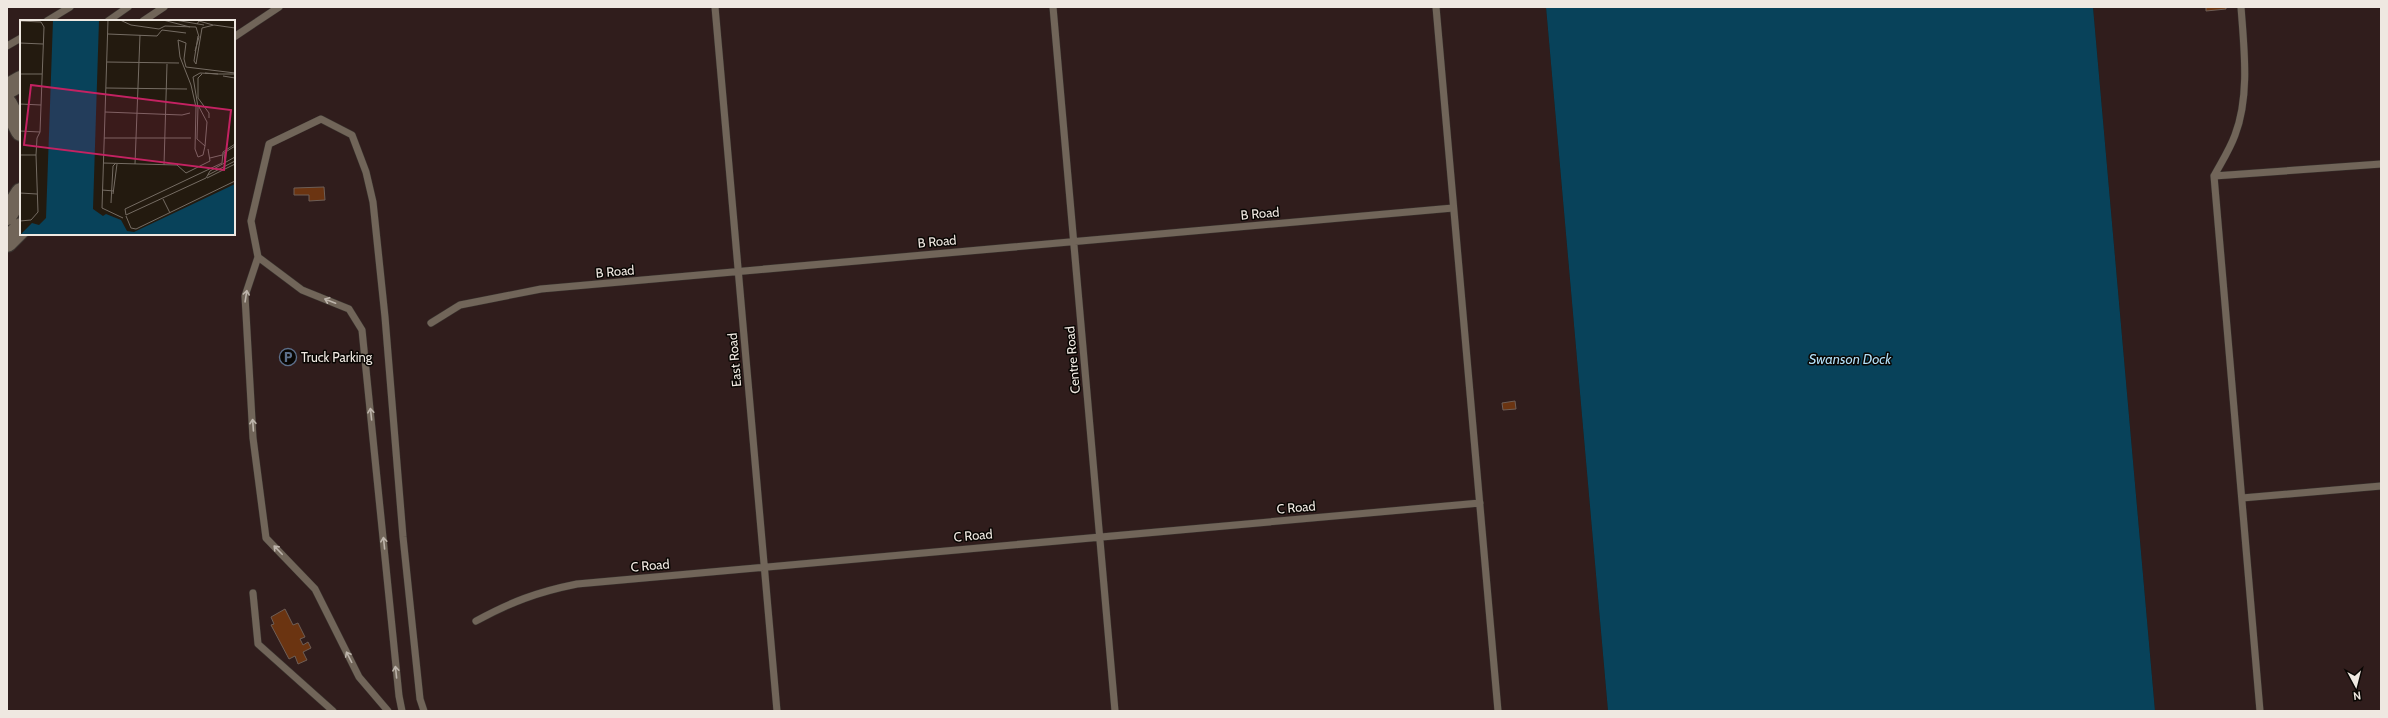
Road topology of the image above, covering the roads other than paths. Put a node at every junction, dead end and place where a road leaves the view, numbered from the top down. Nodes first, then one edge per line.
1 (70, 7) edge
2 (128, 7) edge
3 (164, 7) edge
4 (280, 7) edge
5 (715, 7) edge
6 (1053, 7) edge
7 (1436, 7) edge
8 (2241, 7) edge
9 (49, 20) edge
10 (109, 20) edge
11 (144, 20) edge
12 (235, 36) edge
13 (20, 39) edge
14 (7, 46) edge
15 (20, 82) edge
16 (7, 89) edge
17 (7, 104) edge
18 (20, 129) edge
19 (2381, 164) edge
20 (2214, 176) junction
21 (20, 195) edge
22 (1453, 208) junction
23 (7, 215) edge
24 (20, 229) edge
25 (1074, 241) junction
26 (7, 242) edge
27 (258, 257) junction
28 (738, 272) junction
29 (431, 323) dead end
30 (2381, 486) edge
31 (2242, 498) junction
32 (1480, 503) junction
33 (1100, 536) junction
34 (764, 566) junction
35 (253, 593) dead end
36 (476, 621) dead end
37 (333, 711) edge
38 (388, 711) edge
39 (402, 711) edge
40 (424, 711) edge
41 (777, 711) edge
42 (1115, 711) edge
43 (1498, 711) edge
44 (2260, 711) edge

1 - 9 lane
2 - 10 lane
3 - 11 lane
4 - 12 lane
5 - 28 lane, East Road
6 - 25 lane, Centre Road
7 - 22 lane
8 - 20 lane
13 - 14 lane
15 - 16 street
17 - 18 street
19 - 20 lane
20 - 31 lane
21 - 23 street
22 - 25 lane, B Road
22 - 32 lane
24 - 26 street
25 - 28 lane, B Road
25 - 33 lane, Centre Road
38 -> 27 lane
39 -> 27 lane
27 - 40 lane
28 - 29 lane, B Road
28 - 34 lane, East Road
30 - 31 lane
31 - 44 lane
32 - 33 lane, C Road
32 - 43 lane
33 - 34 lane, C Road
33 - 42 lane, Centre Road
34 - 36 lane, C Road
34 - 41 lane, East Road
35 - 37 lane

